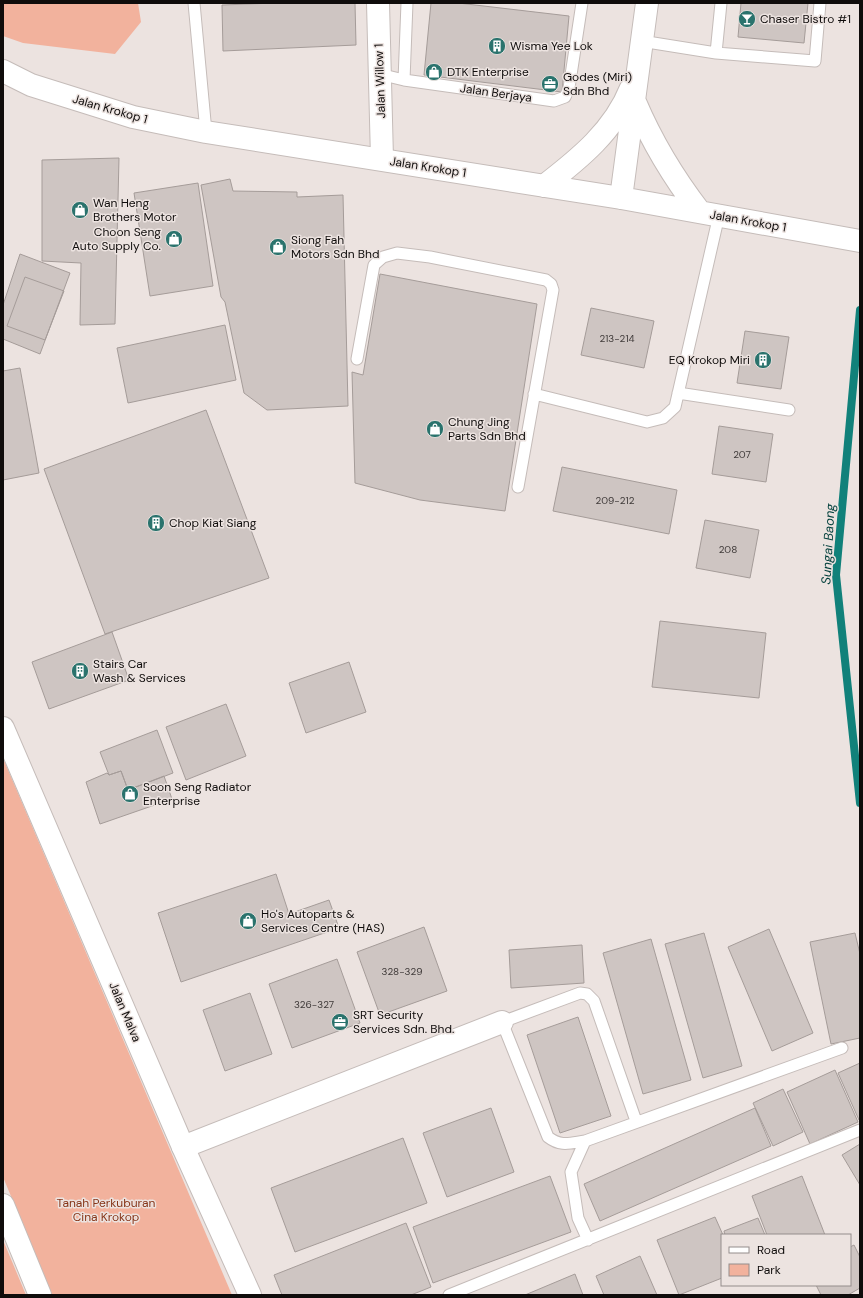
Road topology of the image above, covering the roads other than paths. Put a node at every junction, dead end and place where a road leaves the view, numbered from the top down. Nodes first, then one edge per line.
1 (194, 3) edge
2 (378, 3) edge
3 (407, 3) edge
4 (582, 3) edge
5 (643, 3) edge
6 (721, 3) edge
7 (820, 3) edge
8 (641, 41) junction
9 (716, 52) junction
10 (638, 70) junction
11 (3, 71) edge
12 (380, 74) junction
13 (404, 80) junction
14 (635, 102) junction
15 (206, 132) junction
16 (382, 160) junction
17 (544, 186) junction
18 (621, 198) junction
19 (709, 213) junction
20 (860, 241) edge
21 (357, 359) dead end
22 (678, 393) junction
23 (534, 394) junction
24 (789, 410) dead end
25 (518, 487) dead end
26 (3, 728) edge
27 (502, 1022) junction
28 (842, 1048) dead end
29 (636, 1121) junction
30 (860, 1130) edge
31 (585, 1140) junction
32 (183, 1147) junction
33 (3, 1205) edge
34 (588, 1240) junction
35 (40, 1295) edge
36 (250, 1295) edge
37 (449, 1295) edge

1 - 15 lane
2 - 12 street, Jalan Willow 1
3 - 13 lane
4 - 13 lane, Jalan Berjaya
5 - 8 street
6 - 9 lane
7 - 9 lane
8 - 9 lane
8 - 10 street
10 - 14 street
10 - 17 street
11 - 15 street, Jalan Krokop 1
12 - 13 lane
12 - 16 street, Jalan Willow 1
14 - 18 street
14 - 19 street
15 - 16 street, Jalan Krokop 1
16 - 17 street, Jalan Krokop 1
17 - 18 street, Jalan Krokop 1
18 - 19 street, Jalan Krokop 1
19 - 20 street, Jalan Krokop 1
19 - 22 lane
21 - 23 lane
22 - 23 lane
22 - 24 lane
23 - 25 lane
26 - 32 street, Jalan Malva
27 - 29 lane
27 - 31 lane
27 - 32 street
28 - 29 lane
29 - 31 lane
30 - 34 lane
31 - 34 lane
32 - 36 street, Jalan Malva
33 - 35 street
34 - 37 lane

